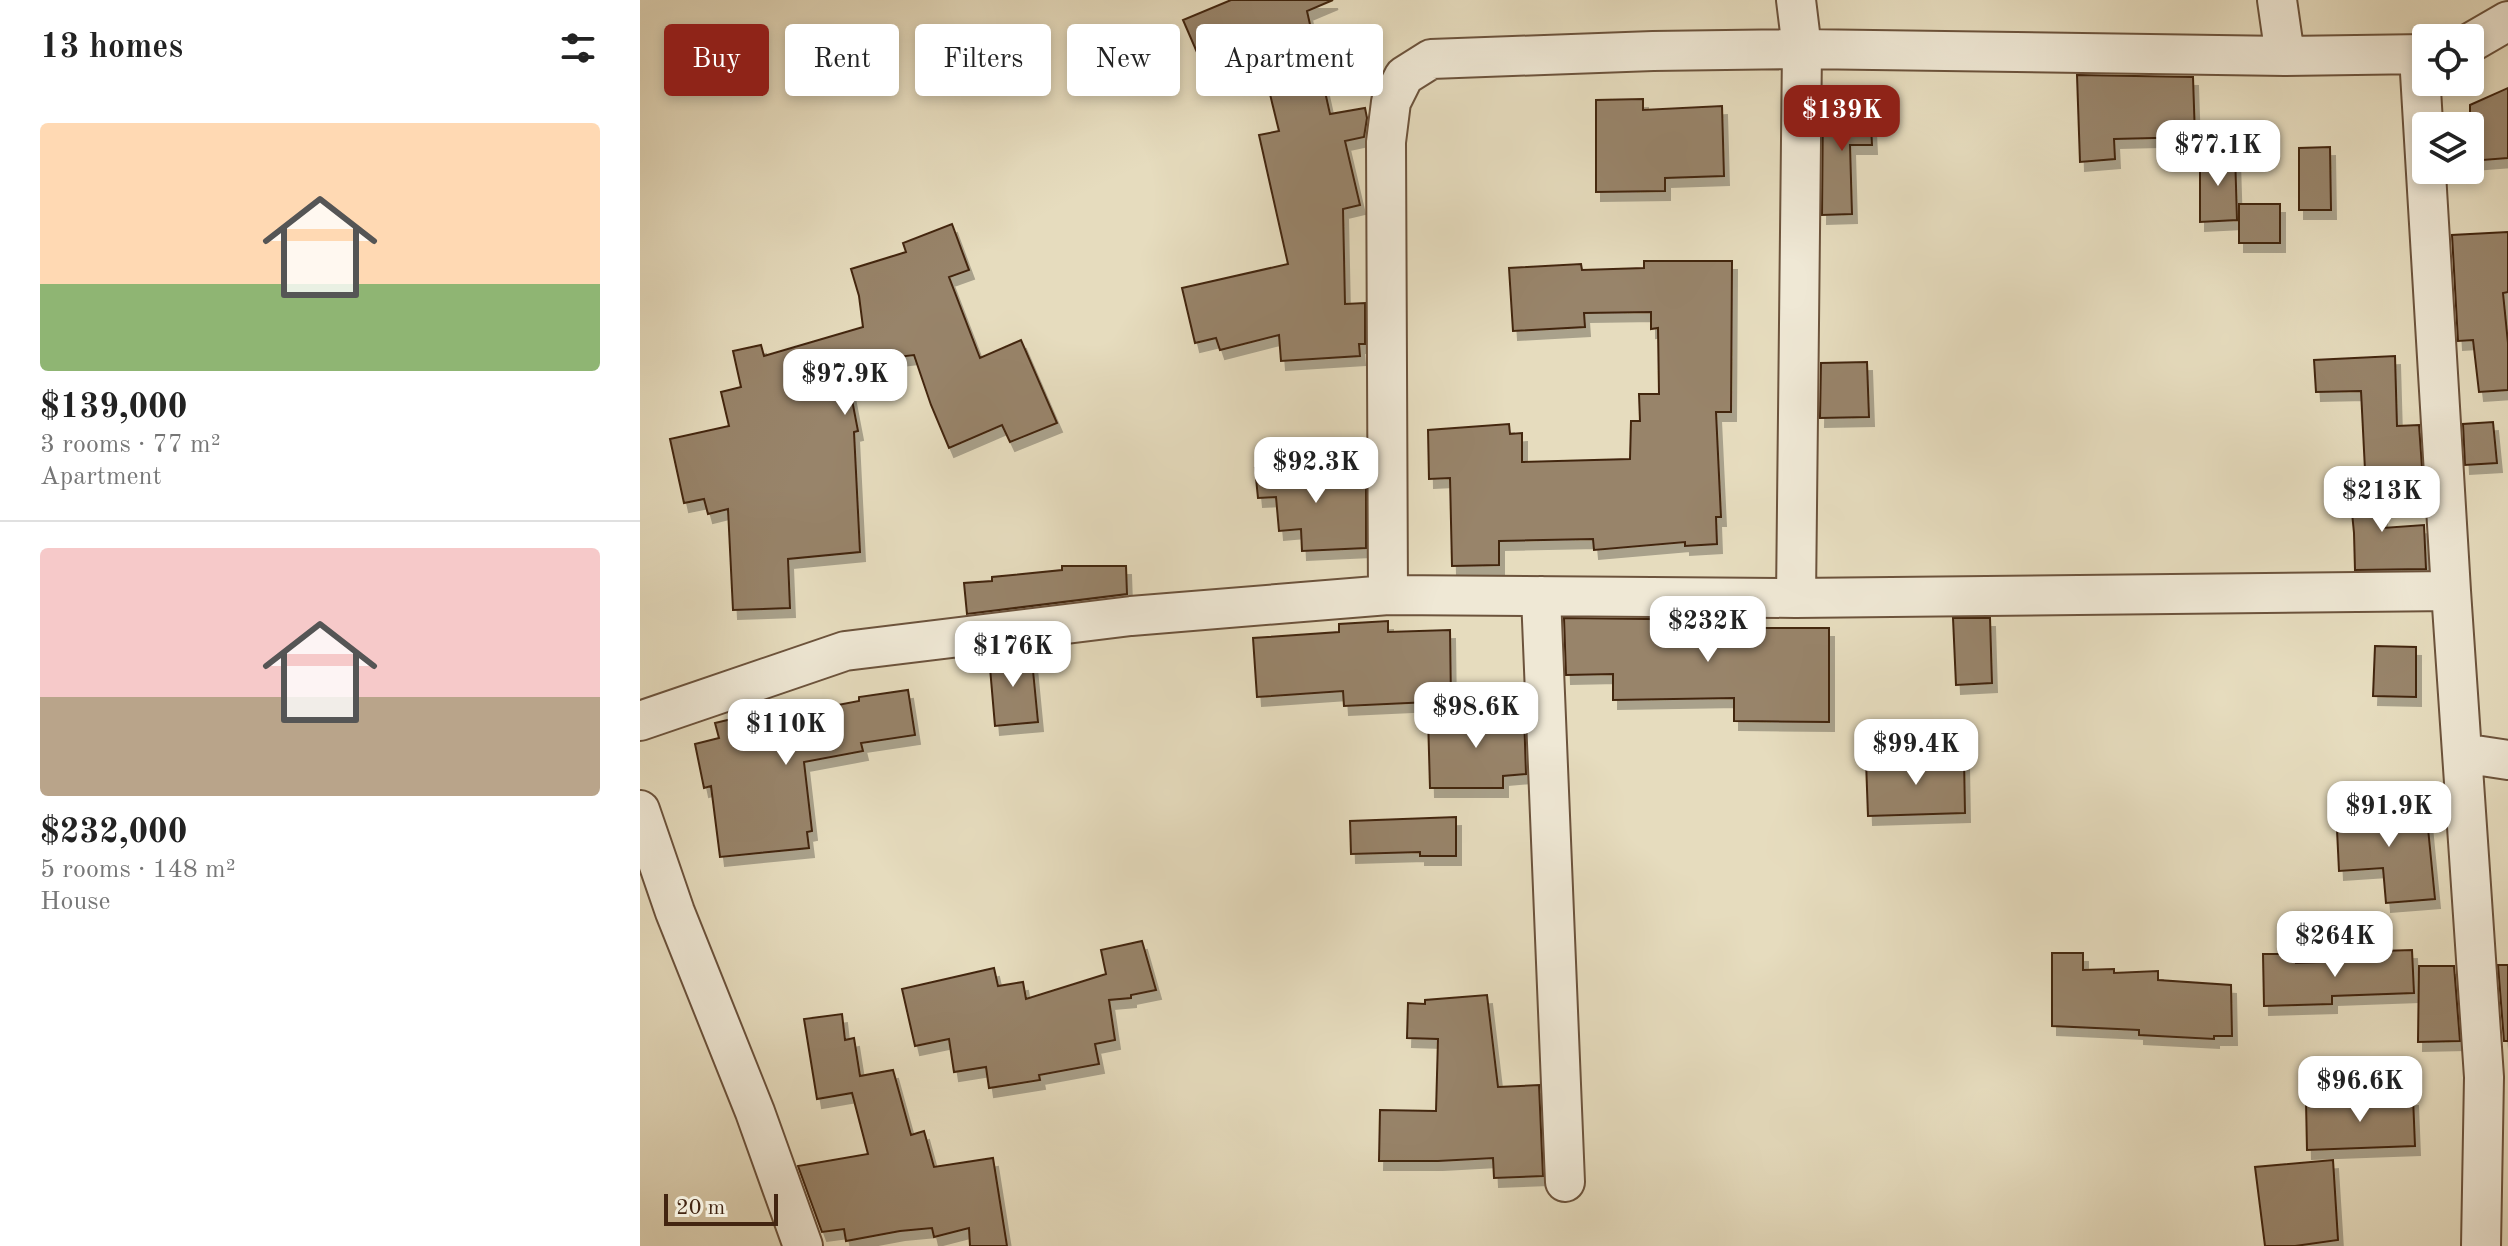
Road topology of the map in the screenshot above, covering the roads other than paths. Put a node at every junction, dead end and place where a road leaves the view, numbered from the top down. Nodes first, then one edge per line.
1 (1796, 0) edge
2 (2277, 0) edge
3 (2508, 21) edge
4 (2484, 35) edge
5 (1802, 49) junction
6 (2412, 55) edge
7 (2285, 56) junction
8 (2425, 96) edge
9 (2451, 591) junction
10 (1388, 595) junction
11 (1541, 596) junction
12 (1796, 598) junction
13 (640, 721) edge
14 (2462, 753) junction
15 (2508, 760) edge
16 (640, 810) edge
17 (1565, 1182) dead end
18 (803, 1246) edge
19 (2481, 1246) edge

1 - 5 street
2 - 7 street
3 - 4 street
5 - 7 street
5 - 10 street
5 - 12 street
6 - 7 street
8 - 9 street
9 - 12 street
9 - 14 street
10 - 11 street
10 - 13 street
11 - 12 street
11 - 17 street
14 - 15 street
14 - 19 street
16 - 18 street

